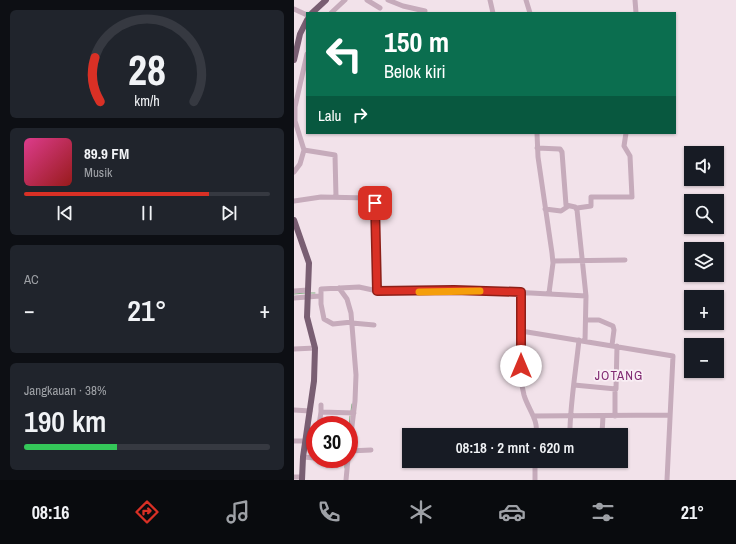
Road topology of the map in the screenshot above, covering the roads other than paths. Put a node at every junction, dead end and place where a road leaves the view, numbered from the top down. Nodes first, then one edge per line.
1 (345, 0) edge
2 (367, 0) edge
3 (388, 0) edge
4 (490, 0) edge
5 (526, 0) edge
6 (635, 0) edge
7 (323, 1) edge
8 (380, 8) dead end
9 (294, 9) edge
10 (425, 10) dead end
11 (313, 12) edge
12 (332, 12) edge
13 (493, 12) edge
14 (530, 12) edge
15 (636, 12) edge
16 (306, 15) edge
17 (306, 22) edge
18 (294, 60) edge
19 (306, 62) edge
20 (304, 77) edge
21 (537, 134) edge
22 (626, 134) edge
23 (537, 148) junction
24 (304, 150) junction
25 (294, 172) edge
26 (336, 197) junction
27 (295, 199) edge
28 (567, 206) junction
29 (576, 208) junction
30 (545, 209) junction
31 (294, 220) edge
32 (625, 260) dead end
33 (553, 261) junction
34 (584, 261) junction
35 (339, 288) junction
36 (294, 291) edge
37 (377, 291) junction
38 (521, 292) junction
39 (309, 293) junction
40 (549, 293) junction
41 (320, 296) junction
42 (586, 296) junction
43 (294, 298) edge
44 (586, 320) junction
45 (351, 322) junction
46 (374, 325) dead end
47 (521, 331) junction
48 (579, 340) junction
49 (586, 341) junction
50 (614, 345) junction
51 (315, 348) junction
52 (294, 349) edge
53 (574, 385) junction
54 (615, 389) junction
55 (321, 405) dead end
56 (294, 410) edge
57 (310, 411) junction
58 (321, 412) junction
59 (352, 413) junction
60 (670, 415) junction
61 (320, 416) edge
62 (352, 416) edge
63 (533, 416) junction
64 (570, 416) junction
65 (602, 416) junction
66 (615, 416) junction
67 (537, 428) edge
68 (570, 428) dead end
69 (602, 428) edge
70 (294, 441) edge
71 (305, 441) junction
72 (371, 450) dead end
73 (358, 451) edge
74 (305, 457) joint
75 (347, 468) edge
76 (535, 468) edge
77 (294, 477) edge
78 (302, 479) edge
79 (346, 480) edge
80 (535, 480) edge
81 (667, 480) edge

1 - 12 street
2 - 8 street
3 - 10 street
4 - 13 street
5 - 14 street
6 - 15 street
7 - 11 main road
9 - 16 street
17 - 18 main road
19 - 20 street
20 - 24 street
21 - 23 street
22 - 29 street
23 - 28 street
23 - 30 street
24 - 25 street
24 - 26 street
26 - 27 street
26 - 37 street
28 - 29 street
28 - 30 street
29 - 34 street
30 - 33 street
31 - 39 main road
32 - 34 street
33 - 34 street
33 - 40 street
34 - 42 street
35 - 37 street
35 - 41 street
35 - 45 street
36 - 39 street
37 - 38 street
38 - 40 street
38 - 47 street
39 - 41 street
39 - 43 street
39 - 51 main road
40 - 42 street
41 - 45 street
42 - 44 street
44 - 49 street
44 - 50 street
45 - 46 street
45 - 59 street
47 - 48 street
47 - 63 street
48 - 49 street
48 - 53 street
49 - 50 street
50 - 54 street
50 - 60 street
51 - 52 street
51 - 57 main road
53 - 54 street
53 - 64 street
54 - 66 street
55 - 58 street
56 - 57 street
57 - 71 main road
58 - 59 street
58 - 61 street
59 - 62 street
60 - 66 street
60 - 81 street
63 - 64 street
63 - 67 street
64 - 65 street
64 - 68 street
65 - 66 street
65 - 69 street
70 - 71 street
71 - 74 main road
72 - 73 street
74 - 78 main road
75 - 79 street
76 - 80 street
77 - 78 street

